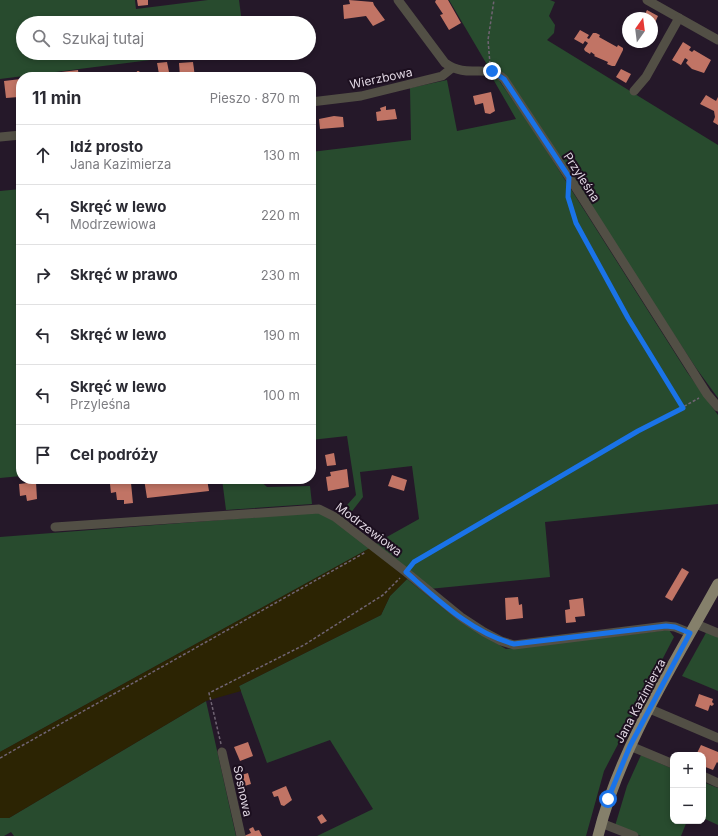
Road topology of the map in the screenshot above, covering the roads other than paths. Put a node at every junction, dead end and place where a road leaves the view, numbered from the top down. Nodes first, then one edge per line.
1 (398, 0) edge
2 (647, 0) edge
3 (679, 18) junction
4 (718, 40) edge
5 (452, 68) junction
6 (634, 91) dead end
7 (316, 101) edge
8 (16, 135) edge
9 (0, 137) edge
10 (718, 407) edge
11 (55, 527) dead end
12 (718, 584) edge
13 (693, 629) junction
14 (718, 633) edge
15 (650, 709) junction
16 (718, 738) edge
17 (630, 746) junction
18 (222, 752) road end
19 (670, 763) edge
20 (706, 777) edge
21 (718, 783) edge
22 (601, 823) junction
23 (241, 836) edge
24 (598, 836) edge
25 (634, 836) edge

1 - 5 street
2 - 3 street
3 - 4 street
3 - 6 street
5 - 7 street, Wierzbowa
5 - 10 street, Przyleśna
8 - 9 street
11 - 13 street, Modrzewiowa
12 - 13 main road, Jana Kazimierza
13 - 14 street, Modrzewiowa
13 - 15 main road, Jana Kazimierza
15 - 16 street
15 - 17 main road, Jana Kazimierza
17 - 19 street
17 - 22 main road, Jana Kazimierza
18 - 23 street, Sosnowa
20 - 21 street
22 - 24 main road, Jana Kazimierza
22 - 25 street

